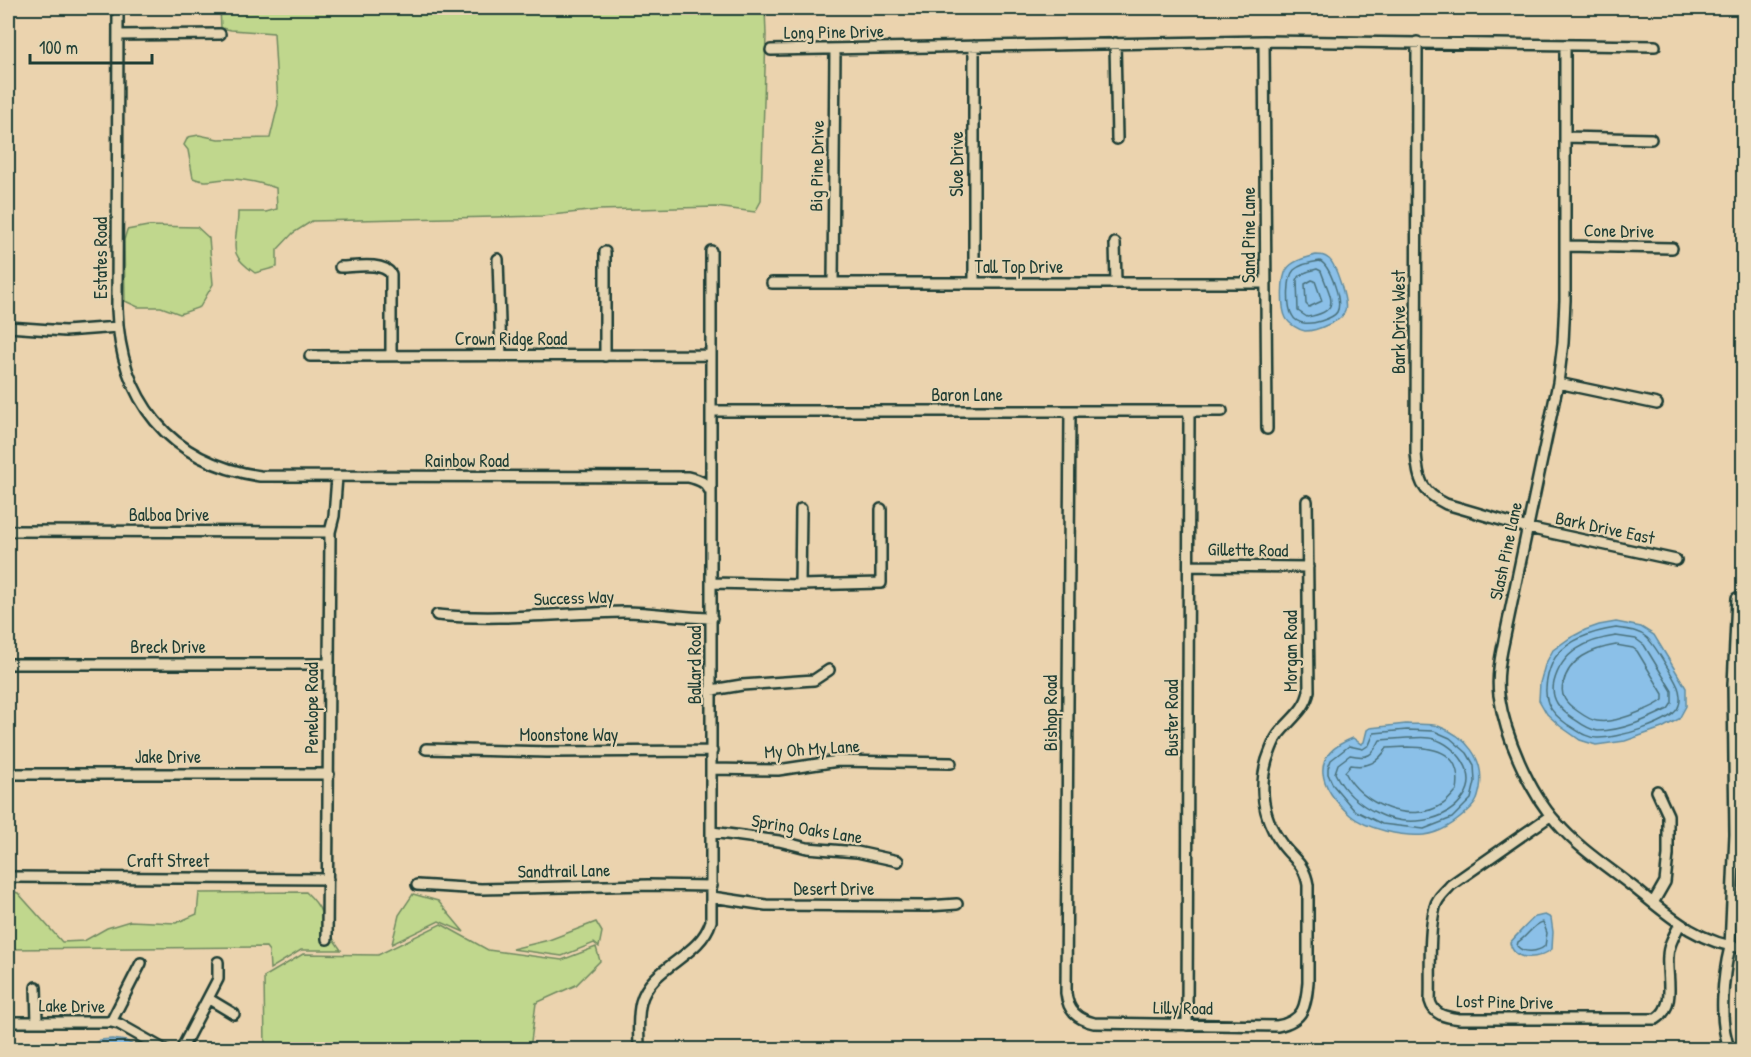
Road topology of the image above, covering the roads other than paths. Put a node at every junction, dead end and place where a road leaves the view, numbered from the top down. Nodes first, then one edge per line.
1 (118, 8) edge
2 (220, 34) dead end
3 (118, 35) junction
4 (1264, 41) junction
5 (1417, 42) junction
6 (1115, 43) junction
7 (1565, 45) junction
8 (974, 46) junction
9 (1655, 46) dead end
10 (835, 49) junction
11 (771, 50) dead end
12 (1565, 137) junction
13 (1118, 139) dead end
14 (1651, 139) dead end
15 (1115, 243) dead end
16 (1565, 246) junction
17 (1672, 248) dead end
18 (711, 251) dead end
19 (605, 252) dead end
20 (498, 259) dead end
21 (340, 267) dead end
22 (772, 283) dead end
23 (832, 283) junction
24 (974, 283) junction
25 (1116, 283) junction
26 (1266, 283) junction
27 (8, 327) edge
28 (118, 327) junction
29 (711, 355) junction
30 (310, 356) dead end
31 (391, 356) junction
32 (501, 356) junction
33 (605, 356) junction
34 (1558, 383) junction
35 (1658, 404) dead end
36 (711, 411) junction
37 (1070, 411) junction
38 (1189, 411) junction
39 (1222, 411) dead end
40 (1267, 429) dead end
41 (218, 466) joint
42 (337, 477) junction
43 (711, 493) junction
44 (1307, 501) dead end
45 (881, 508) dead end
46 (801, 509) dead end
47 (1528, 528) junction
48 (8, 531) edge
49 (330, 532) junction
50 (1676, 560) dead end
51 (1189, 566) junction
52 (1308, 567) junction
53 (711, 583) junction
54 (800, 585) junction
55 (1737, 598) dead end
56 (437, 615) dead end
57 (712, 618) junction
58 (8, 664) edge
59 (329, 664) junction
60 (829, 670) dead end
61 (712, 690) junction
62 (426, 749) dead end
63 (712, 751) junction
64 (951, 763) dead end
65 (712, 769) junction
66 (8, 774) edge
67 (328, 774) junction
68 (1657, 791) dead end
69 (1550, 816) junction
70 (712, 832) junction
71 (898, 861) dead end
72 (8, 877) edge
73 (328, 879) junction
74 (417, 885) dead end
75 (712, 892) junction
76 (1653, 903) junction
77 (957, 904) dead end
78 (1680, 924) junction
79 (327, 939) dead end
80 (1730, 947) junction
81 (1743, 948) edge
82 (218, 962) dead end
83 (141, 963) dead end
84 (36, 987) dead end
85 (209, 999) junction
86 (234, 1014) dead end
87 (1074, 1014) joint
88 (8, 1022) edge
89 (37, 1022) junction
90 (111, 1022) junction
91 (1294, 1022) joint
92 (1188, 1025) junction
93 (165, 1050) edge
94 (182, 1050) edge
95 (639, 1050) edge
96 (1730, 1050) edge

1 - 3 street, Estates Road
2 - 3 street
3 - 28 street, Estates Road
4 - 5 street, Long Pine Drive
4 - 6 street, Long Pine Drive
4 - 26 street, Sand Pine Lane
5 - 7 street, Long Pine Drive
5 - 47 street, Bark Drive West
6 - 8 street, Long Pine Drive
6 - 13 street
7 - 9 street, Long Pine Drive
7 - 12 street, Slash Pine Lane
8 - 10 street, Long Pine Drive
8 - 24 street, Sloe Drive
10 - 11 street, Long Pine Drive
10 - 23 street, Big Pine Drive
12 - 14 street
12 - 16 street, Slash Pine Lane
15 - 25 street
16 - 17 street, Cone Drive
16 - 34 street, Slash Pine Lane
18 - 29 street, Ballard Road
19 - 33 street
20 - 32 street
21 - 31 street
22 - 23 street, Tall Top Drive
23 - 24 street, Tall Top Drive
24 - 25 street, Tall Top Drive
25 - 26 street, Tall Top Drive
26 - 40 street, Sand Pine Lane
27 - 28 street
28 - 41 street, Estates Road
29 - 33 street, Crown Ridge Road
29 - 36 street, Ballard Road
30 - 31 street, Crown Ridge Road
31 - 32 street, Crown Ridge Road
32 - 33 street, Crown Ridge Road
34 - 35 street
34 - 47 street, Slash Pine Lane
36 - 37 street, Baron Lane
36 - 43 street, Ballard Road
37 - 38 street, Baron Lane
37 - 87 street, Bishop Road
38 - 39 street, Baron Lane
38 - 51 street, Buster Road
41 - 42 street, Rainbow Road
42 - 43 street, Rainbow Road
42 - 49 street, Penelope Road
43 - 53 street, Ballard Road
44 - 52 street, Morgan Road
45 - 54 street
46 - 54 street
47 - 50 street, Bark Drive East
47 - 69 street, Slash Pine Lane
48 - 49 street, Balboa Drive
49 - 59 street, Penelope Road
51 - 52 street, Gillette Road
51 - 92 street, Buster Road
52 - 91 street, Morgan Road
53 - 54 street
53 - 57 street, Ballard Road
55 - 80 street
56 - 57 street, Success Way
57 - 61 street, Ballard Road
58 - 59 street, Breck Drive
59 - 67 street, Penelope Road
60 - 61 street
61 - 63 street, Ballard Road
62 - 63 street, Moonstone Way
63 - 65 street, Ballard Road
64 - 65 street, My Oh My Lane
65 - 70 street, Ballard Road
66 - 67 street, Jake Drive
67 - 73 street, Penelope Road
68 - 76 street
69 - 76 street, Slash Pine Lane
69 - 78 street, Lost Pine Drive
70 - 71 street, Spring Oaks Lane
70 - 75 street, Ballard Road
72 - 73 street, Craft Street
73 - 79 street, Penelope Road
74 - 75 street, Sandtrail Lane
75 - 77 street, Desert Drive
75 - 95 street, Ballard Road
76 - 78 street, Slash Pine Lane
78 - 80 street, Slash Pine Lane
80 - 81 street, Slash Pine Lane
80 - 96 street
82 - 85 street
83 - 90 street
84 - 89 street
85 - 86 street
85 - 94 street
87 - 92 street, Lilly Road
88 - 89 street, Lake Drive
89 - 90 street, Lake Drive
90 - 93 street, Lake Drive
91 - 92 street, Lilly Road

